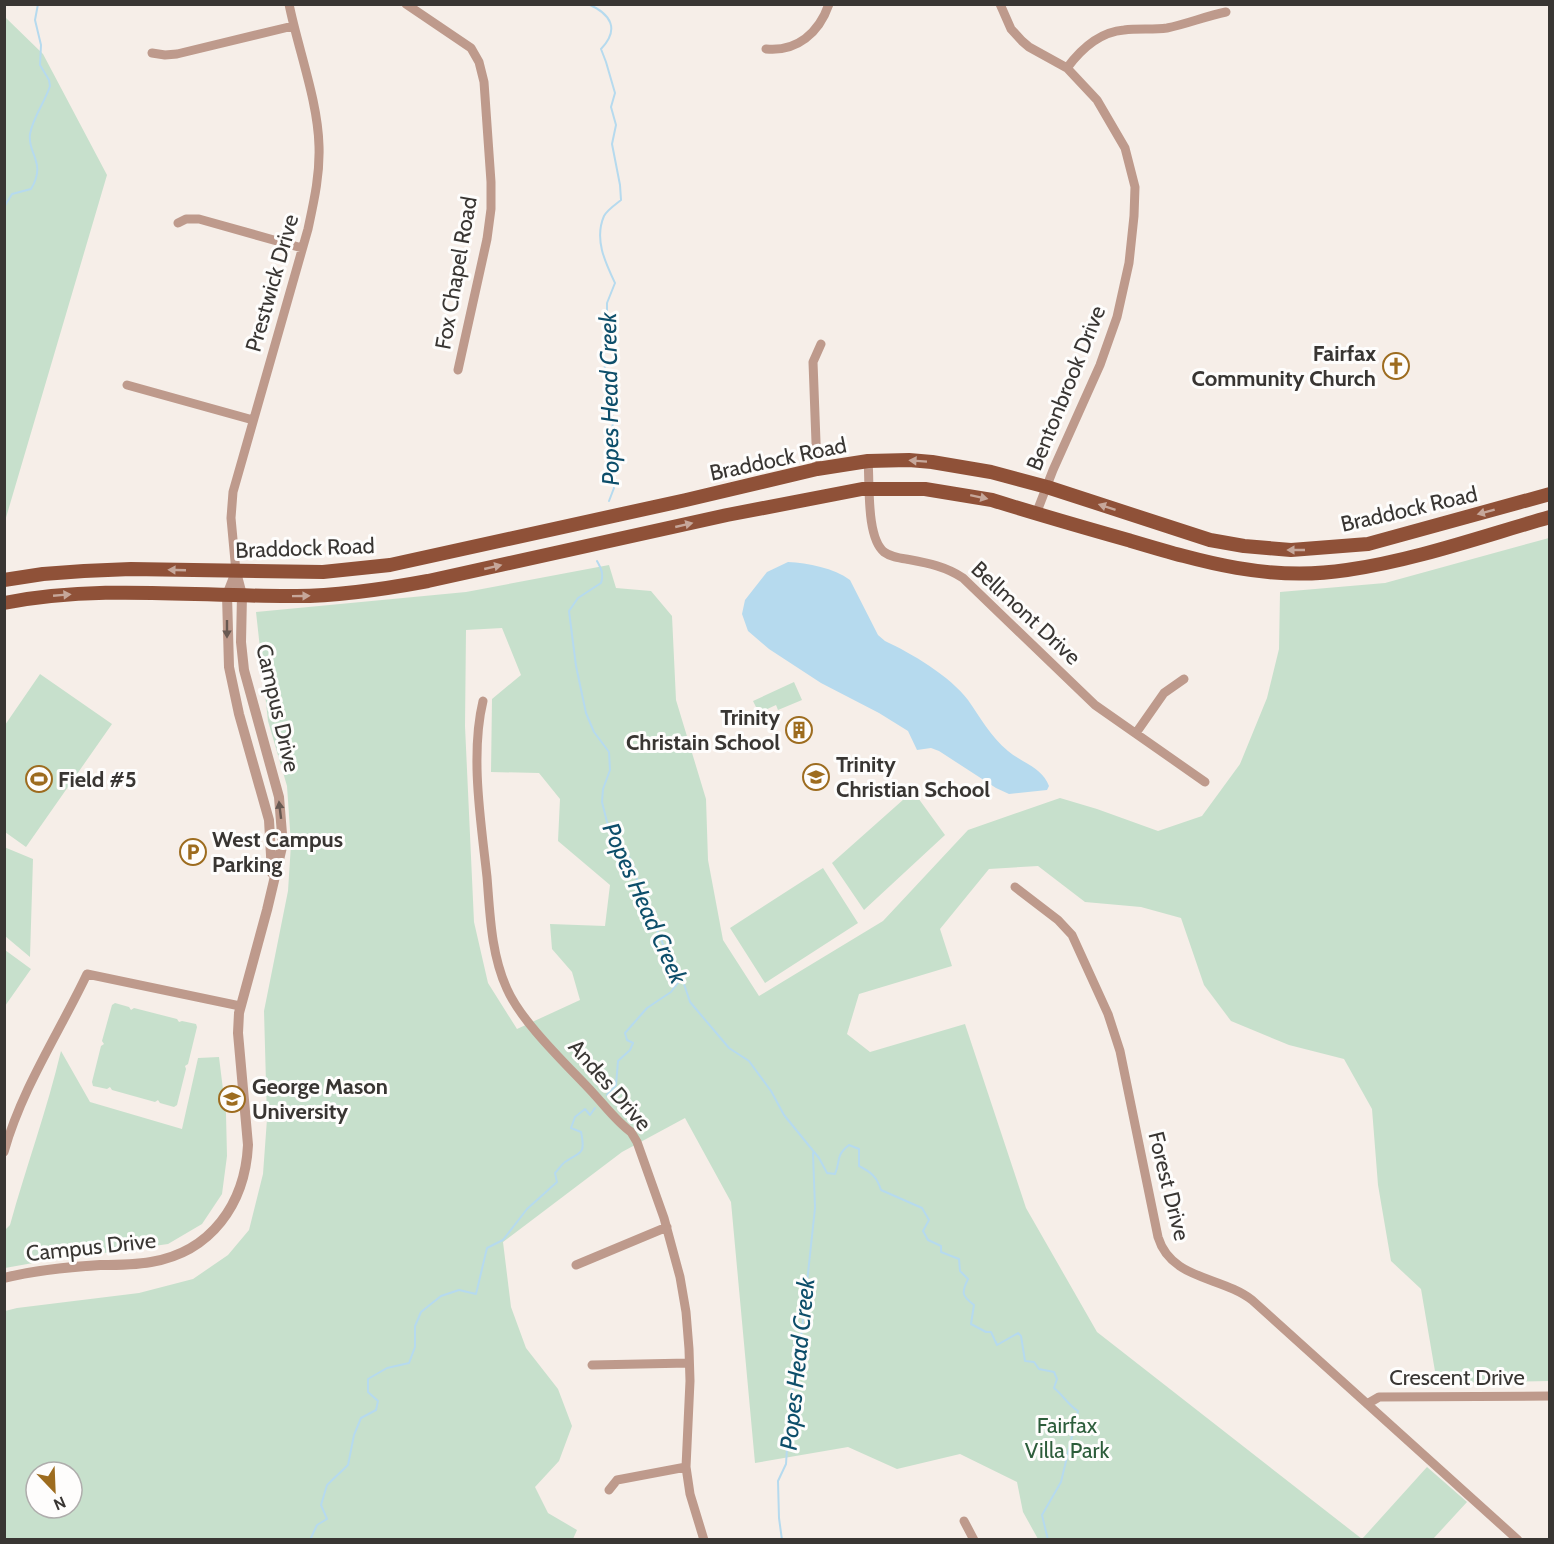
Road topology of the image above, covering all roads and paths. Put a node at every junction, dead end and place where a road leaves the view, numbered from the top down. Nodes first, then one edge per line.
1 (289, 4) edge
2 (406, 4) edge
3 (829, 4) edge
4 (1000, 4) edge
5 (1226, 12) dead end
6 (293, 26) junction
7 (766, 49) dead end
8 (152, 53) dead end
9 (1067, 68) junction
10 (178, 223) dead end
11 (302, 248) junction
12 (821, 344) dead end
13 (458, 370) dead end
14 (127, 385) dead end
15 (253, 420) junction
16 (868, 461) junction
17 (817, 469) junction
18 (1047, 487) junction
19 (870, 489) junction
20 (1550, 494) edge
21 (1036, 514) junction
22 (1550, 517) edge
23 (236, 572) junction
24 (4, 580) edge
25 (227, 594) junction
26 (242, 595) junction
27 (4, 603) edge
28 (1184, 679) dead end
29 (483, 701) dead end
30 (1136, 733) junction
31 (1205, 782) dead end
32 (1015, 887) dead end
33 (272, 888) junction
34 (240, 1006) junction
35 (4, 1152) edge
36 (667, 1227) junction
37 (576, 1265) dead end
38 (4, 1278) edge
39 (689, 1363) junction
40 (592, 1365) dead end
41 (1550, 1396) edge
42 (1367, 1404) junction
43 (686, 1467) junction
44 (609, 1490) dead end
45 (964, 1521) dead end
46 (704, 1539) edge
47 (974, 1539) edge
48 (1518, 1539) edge

1 - 6 street, Prestwick Drive
2 - 13 street, Fox Chapel Road
3 - 7 street
4 - 9 street, Bentonbrook Drive
5 - 9 street
6 - 8 street
6 - 11 street, Prestwick Drive
9 - 18 street, Bentonbrook Drive
10 - 11 street
11 - 15 street, Prestwick Drive
12 - 17 street
14 - 15 street
15 - 23 street, Prestwick Drive
16 - 17 main road, Braddock Road
18 -> 16 main road, Braddock Road
16 - 19 street, Bellmont Drive
17 - 23 main road, Braddock Road
20 -> 18 main road, Braddock Road
18 - 21 street, Bentonbrook Drive
19 -> 21 main road, Braddock Road
26 -> 19 main road, Braddock Road
19 - 30 street, Bellmont Drive
21 - 22 main road, Braddock Road
23 -> 24 main road, Braddock Road
23 - 25 street, Campus Drive
23 - 26 street, Campus Drive
25 - 26 main road, Braddock Road
27 -> 25 main road, Braddock Road
25 -> 33 street, Campus Drive
33 -> 26 street, Campus Drive
28 - 30 street
29 - 36 street, Andes Drive
30 - 31 street, Bellmont Drive
32 - 42 street, Forest Drive
33 - 34 street, Campus Drive
34 - 35 street
34 - 38 street, Campus Drive
36 - 37 street
36 - 39 street, Andes Drive
39 - 40 street
39 - 43 street, Andes Drive
41 - 42 street, Crescent Drive
42 - 48 street, Forest Drive
43 - 44 street
43 - 46 street, Andes Drive
45 - 47 street

